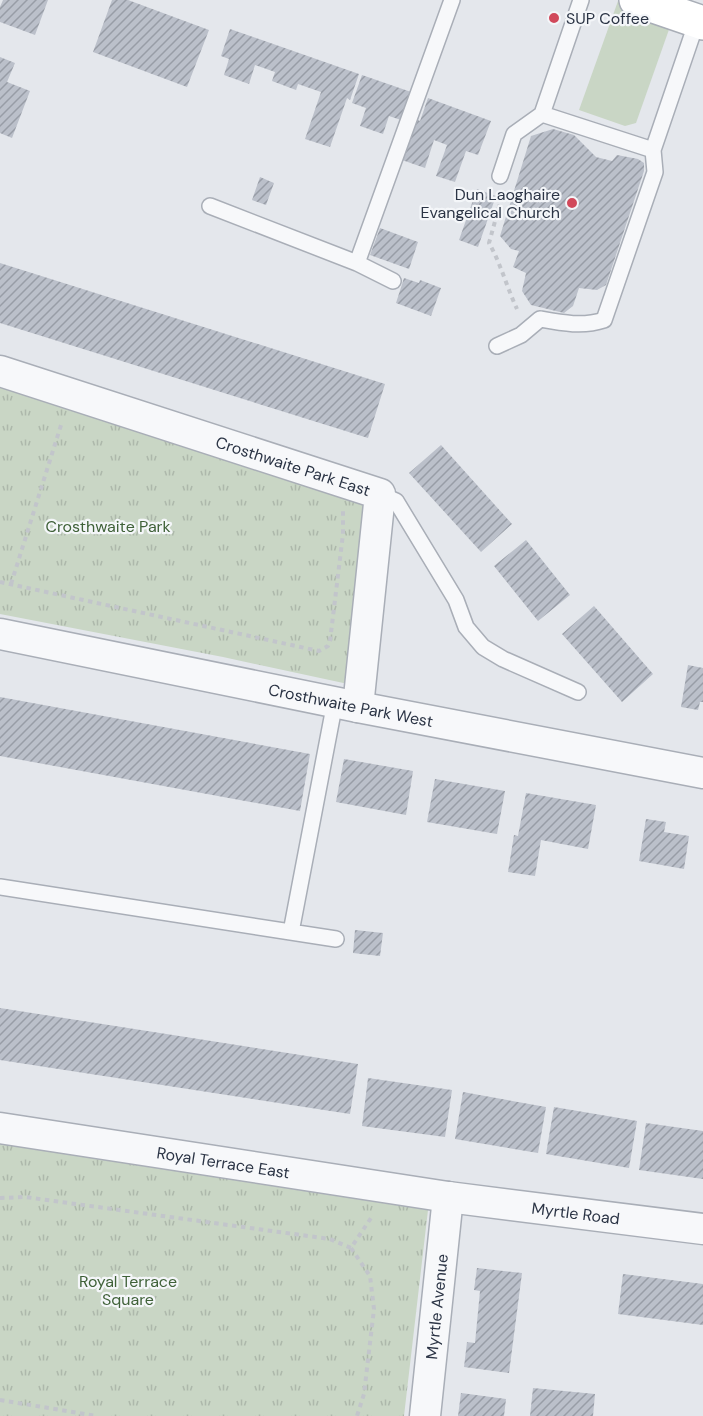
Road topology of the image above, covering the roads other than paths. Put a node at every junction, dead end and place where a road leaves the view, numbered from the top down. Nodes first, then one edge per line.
1 (452, 0) edge
2 (581, 0) edge
3 (636, 0) edge
4 (700, 22) edge
5 (542, 114) junction
6 (653, 150) junction
7 (500, 176) road end
8 (210, 206) dead end
9 (357, 264) junction
10 (393, 281) dead end
11 (497, 346) dead end
12 (0, 371) edge
13 (380, 494) junction
14 (0, 634) edge
15 (578, 692) dead end
16 (346, 704) junction
17 (703, 773) edge
18 (0, 887) edge
19 (291, 932) junction
20 (336, 939) dead end
21 (0, 1128) edge
22 (448, 1197) junction
23 (703, 1229) edge
24 (425, 1416) edge

1 - 9 lane
2 - 5 lane
3 - 4 main road
4 - 6 lane
5 - 6 lane
5 - 7 lane
6 - 11 lane
8 - 9 lane
9 - 10 lane
12 - 13 street, Crosthwaite Park East
13 - 15 lane
13 - 16 street, Crosthwaite Park East
14 - 16 street, Crosthwaite Park West
16 - 17 street, Crosthwaite Park West
16 - 19 lane
18 - 19 lane
19 - 20 lane
21 - 22 street, Royal Terrace East
22 - 23 street, Myrtle Road
22 - 24 street, Myrtle Avenue

